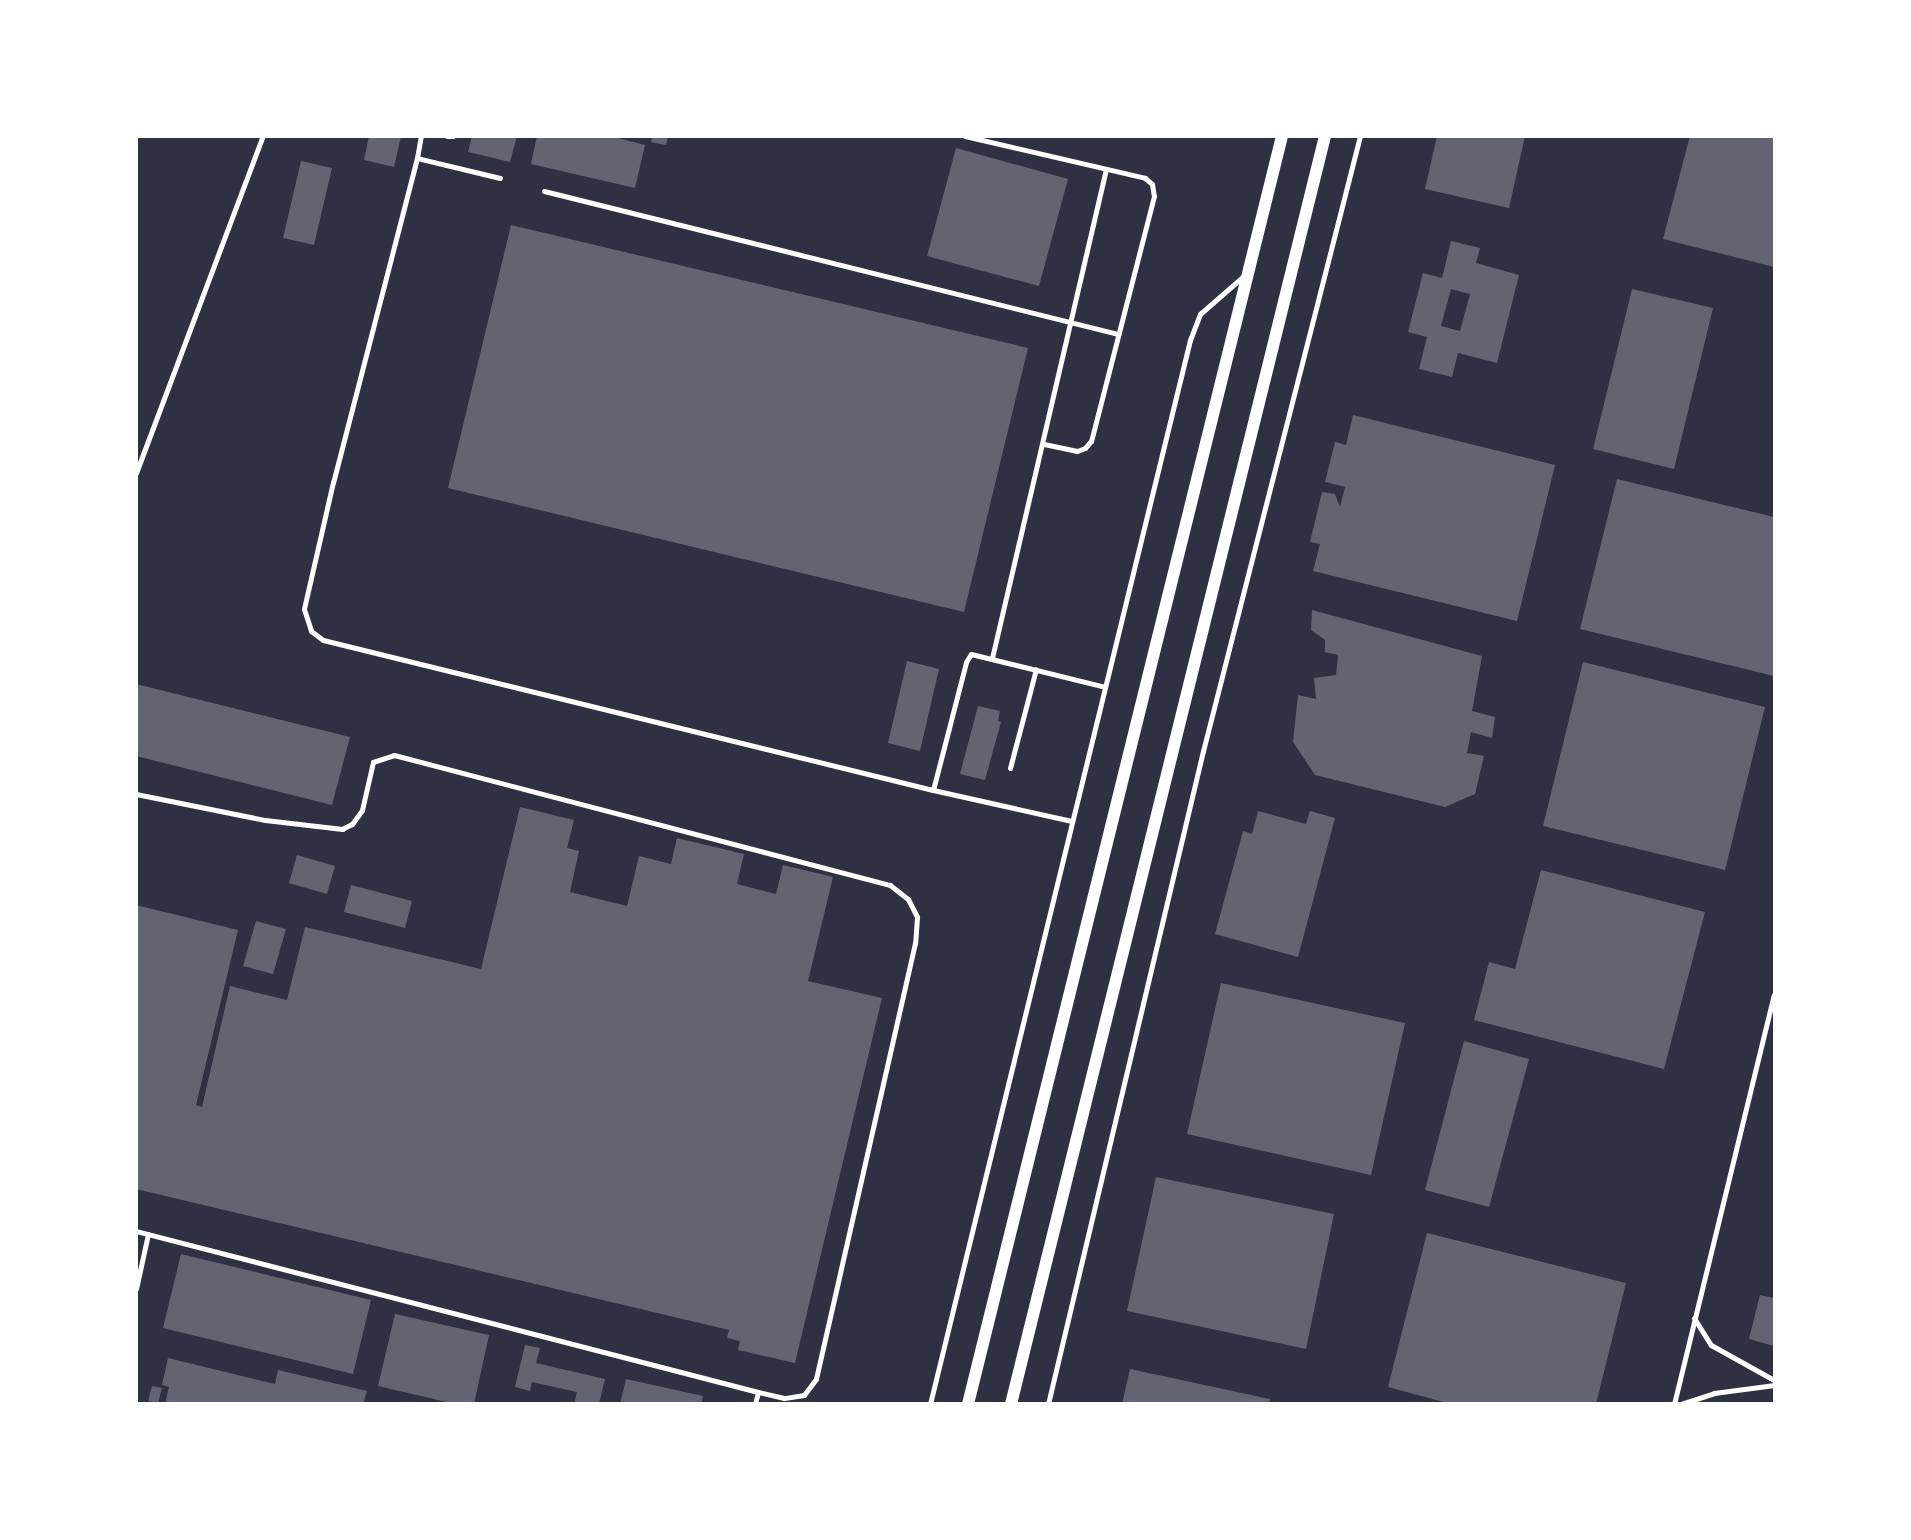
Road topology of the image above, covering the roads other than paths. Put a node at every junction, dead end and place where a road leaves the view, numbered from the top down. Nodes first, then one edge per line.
1 (263, 136) edge
2 (421, 136) edge
3 (447, 136) edge
4 (453, 136) edge
5 (965, 136) edge
6 (1282, 136) edge
7 (1325, 136) edge
8 (1360, 136) edge
9 (417, 158) junction
10 (1106, 169) junction
11 (500, 178) dead end
12 (544, 191) dead end
13 (1248, 273) junction
14 (1068, 323) junction
15 (1118, 334) junction
16 (1043, 444) junction
17 (136, 473) edge
18 (992, 658) junction
19 (1035, 669) junction
20 (1105, 687) junction
21 (1010, 768) dead end
22 (933, 790) junction
23 (136, 794) edge
24 (1072, 821) junction
25 (1774, 995) edge
26 (136, 1231) edge
27 (148, 1234) junction
28 (136, 1289) edge
29 (1694, 1318) junction
30 (1774, 1380) edge
31 (1774, 1385) edge
32 (758, 1392) junction
33 (755, 1404) edge
34 (930, 1404) edge
35 (968, 1404) edge
36 (1011, 1404) edge
37 (1048, 1404) edge
38 (1674, 1404) edge
39 (1681, 1404) edge

1 - 17 lane
2 - 9 lane
3 - 4 lane
5 - 10 lane
6 - 13 street
7 - 36 street
8 - 37 lane
9 - 11 lane
9 - 22 lane
10 - 14 lane
10 - 15 lane
12 - 14 lane
13 - 20 lane
13 - 35 street
14 - 15 lane
14 - 16 lane
15 - 16 lane
16 - 18 lane
18 - 19 lane
18 - 22 lane
19 - 20 lane
19 - 21 lane
20 - 24 lane
22 - 24 lane
23 - 32 lane
24 - 34 lane
25 - 29 lane
26 - 27 lane
27 - 28 lane
27 - 32 lane
29 - 30 lane
29 - 38 lane
31 - 39 lane
32 - 33 lane

